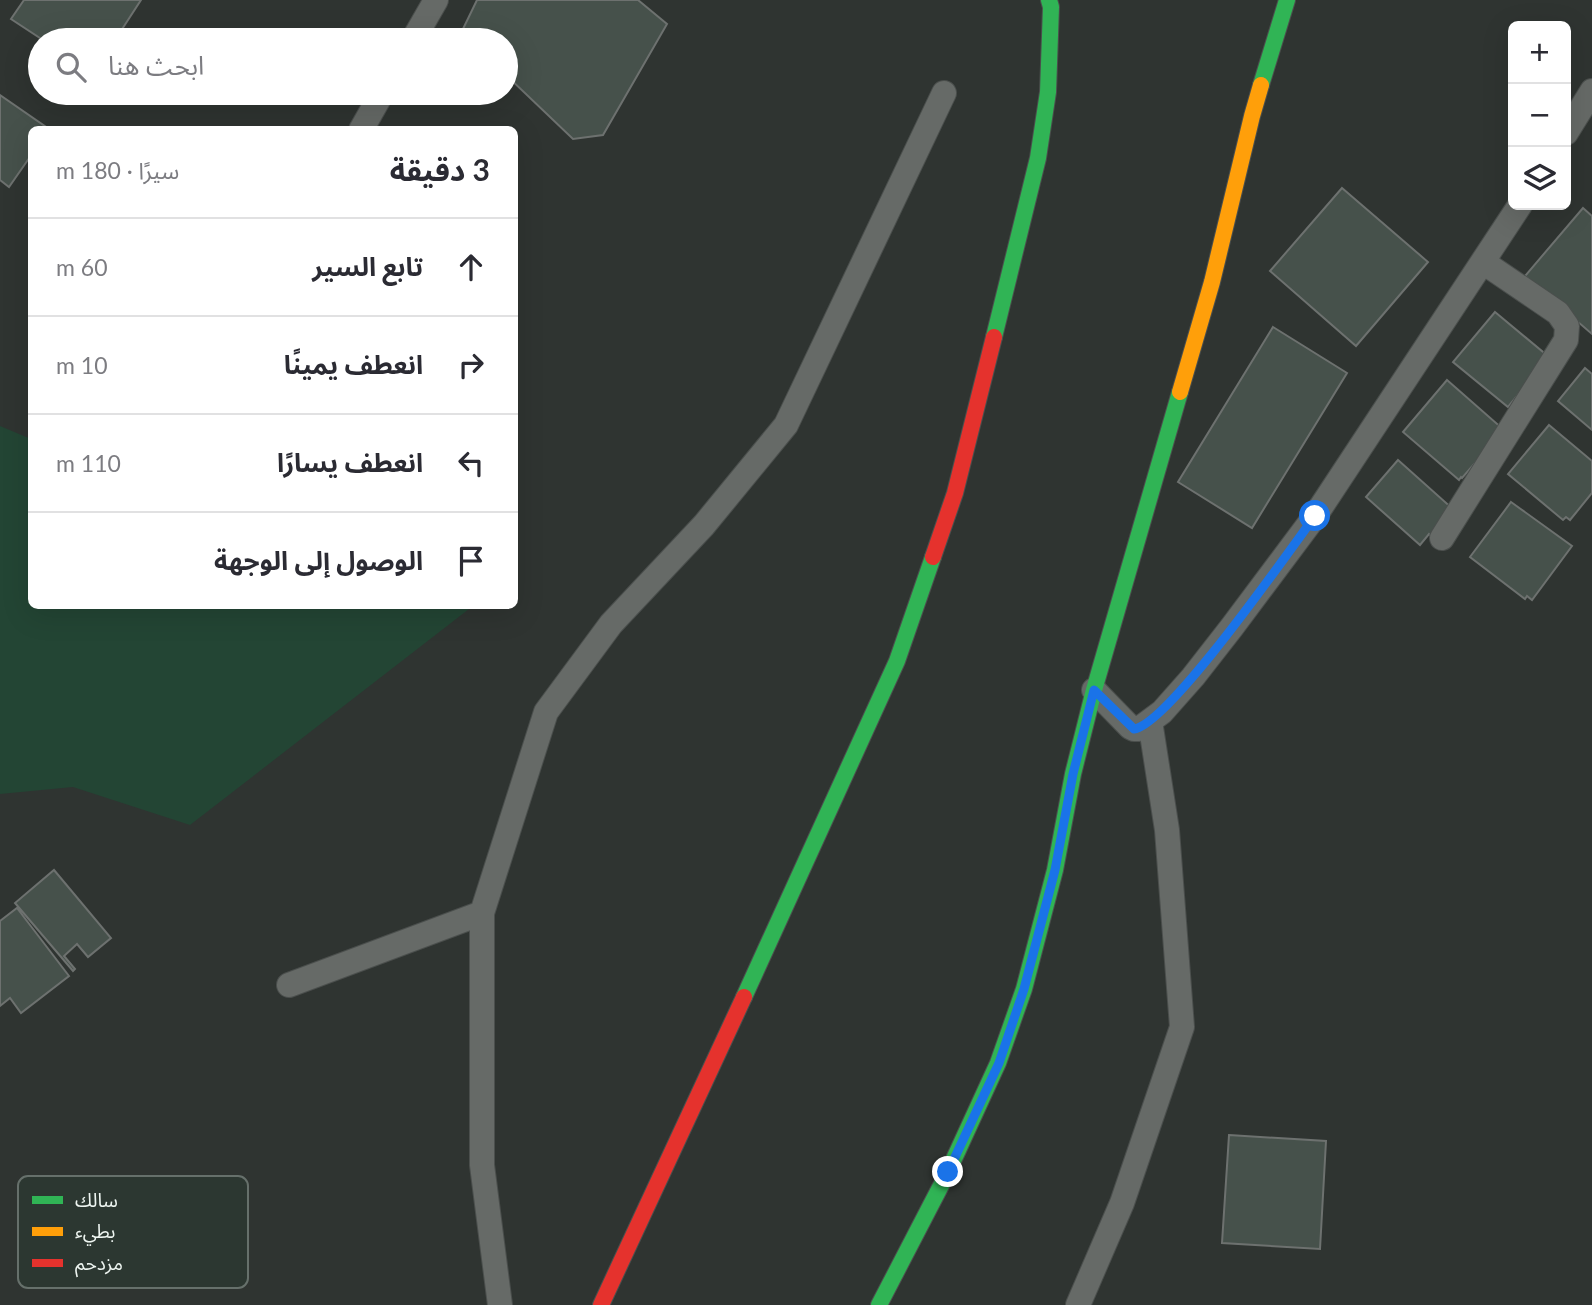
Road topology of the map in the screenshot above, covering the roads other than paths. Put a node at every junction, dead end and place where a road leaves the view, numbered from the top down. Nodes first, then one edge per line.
1 (436, 0) edge
2 (1049, 0) edge
3 (1287, 0) edge
4 (420, 28) edge
5 (1592, 91) edge
6 (944, 93) dead end
7 (375, 105) edge
8 (1571, 124) edge
9 (363, 126) edge
10 (1517, 210) edge
11 (1483, 262) junction
12 (1443, 538) dead end
13 (1094, 690) junction
14 (1150, 721) junction
15 (482, 913) junction
16 (289, 985) dead end
17 (500, 1305) edge
18 (601, 1305) edge
19 (879, 1305) edge
20 (1078, 1305) edge

1 - 4 street
2 - 18 street
3 - 13 street
5 - 8 street
6 - 15 street
7 - 9 street
10 - 11 street
11 - 12 street
11 - 14 street
13 - 14 street
13 - 19 street
14 - 20 street
15 - 16 street
15 - 17 street

